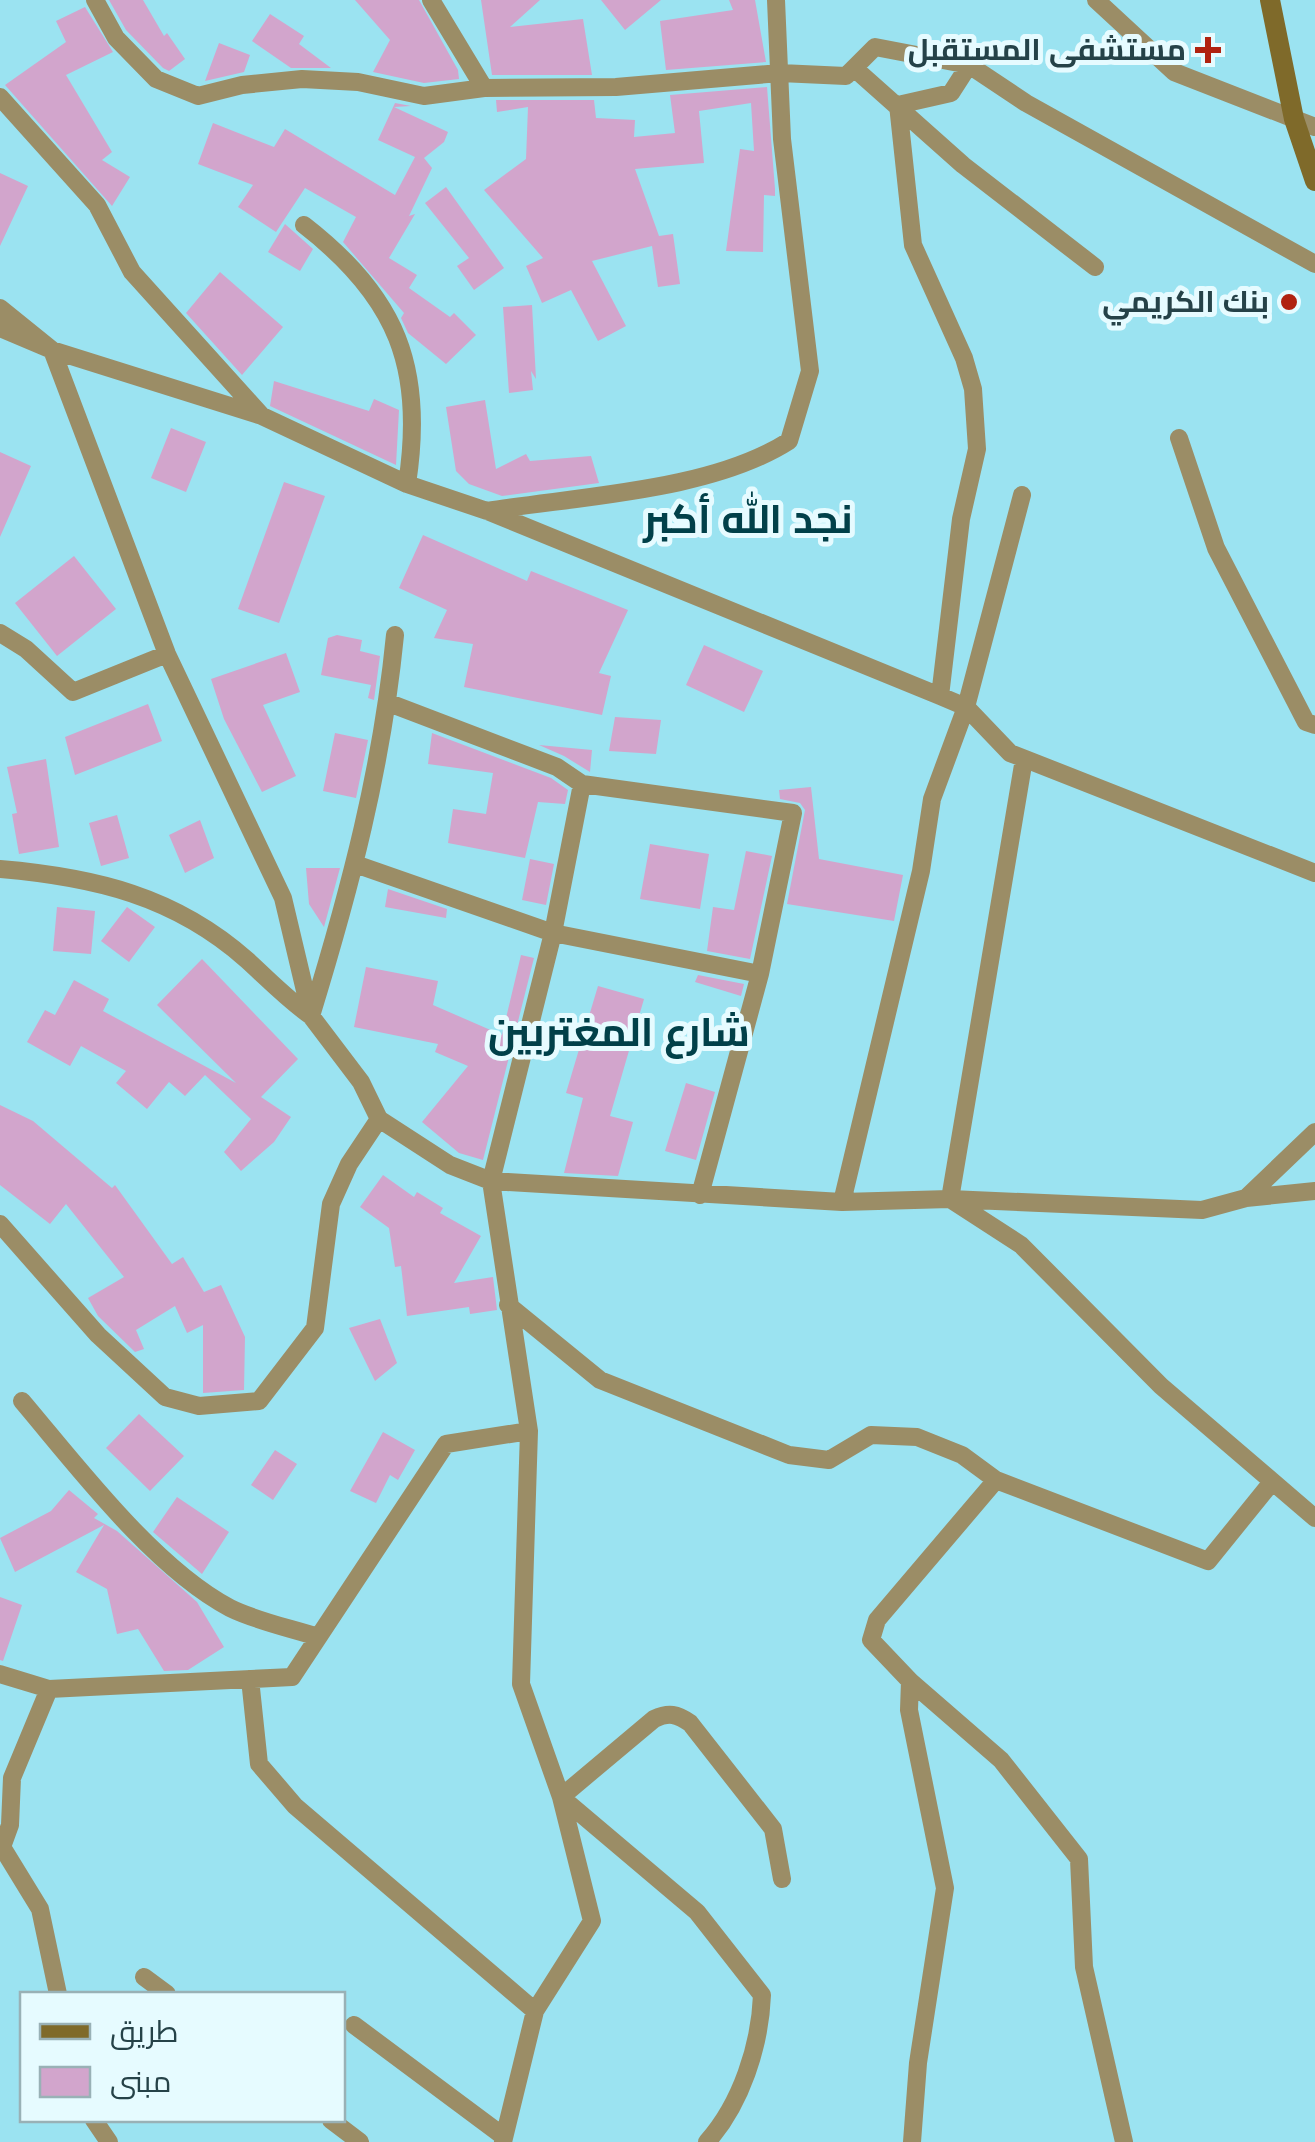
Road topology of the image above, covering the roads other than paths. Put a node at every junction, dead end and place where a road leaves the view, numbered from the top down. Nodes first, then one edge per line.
1 (95, 0) edge
2 (430, 0) edge
3 (776, 0) edge
4 (1096, 0) edge
5 (1270, 0) edge
6 (970, 65) junction
7 (854, 68) junction
8 (780, 73) junction
9 (484, 88) junction
10 (0, 98) edge
11 (898, 105) junction
12 (1294, 119) junction
13 (1315, 127) edge
14 (1315, 181) edge
15 (304, 225) dead end
16 (1315, 264) edge
17 (1095, 267) dead end
18 (0, 308) edge
19 (0, 328) edge
20 (52, 350) junction
21 (262, 416) junction
22 (1179, 438) dead end
23 (408, 484) junction
24 (1022, 495) dead end
25 (487, 511) junction
26 (0, 633) edge
27 (395, 635) dead end
28 (168, 654) junction
29 (940, 696) junction
30 (389, 703) junction
31 (966, 706) junction
32 (1315, 725) edge
33 (1024, 758) junction
34 (582, 784) junction
35 (358, 865) junction
36 (0, 869) edge
37 (1315, 873) edge
38 (554, 933) junction
39 (760, 974) junction
40 (310, 1016) junction
41 (379, 1120) junction
42 (1315, 1132) edge
43 (491, 1182) junction
44 (1315, 1191) edge
45 (700, 1196) junction
46 (1246, 1198) junction
47 (950, 1199) junction
48 (842, 1202) junction
49 (0, 1224) edge
50 (508, 1305) junction
51 (22, 1401) dead end
52 (529, 1431) junction
53 (996, 1480) junction
54 (1272, 1482) junction
55 (1315, 1518) edge
56 (318, 1637) junction
57 (0, 1674) edge
58 (250, 1679) junction
59 (910, 1681) junction
60 (49, 1689) junction
61 (561, 1797) junction
62 (782, 1879) dead end
63 (144, 1977) dead end
64 (58, 1992) edge
65 (164, 1992) edge
66 (535, 2011) junction
67 (354, 2025) dead end
68 (333, 2122) edge
69 (503, 2139) edge
70 (360, 2142) edge
71 (707, 2142) edge
72 (912, 2142) edge
73 (1124, 2142) edge

1 - 9 street
2 - 9 street
3 - 8 street
4 - 12 street
5 - 12 main road
6 - 7 street
6 - 11 street
6 - 16 street
7 - 8 street
7 - 11 street
8 - 9 street
8 - 25 street
10 - 21 street
11 - 17 street
11 - 29 street
12 - 13 street
12 - 14 main road
15 - 23 street
18 - 20 street
19 - 20 street
20 - 21 street
20 - 28 street
21 - 23 street
22 - 32 street
23 - 25 street
24 - 31 street
25 - 29 street
26 - 28 street
27 - 30 street
28 - 40 street
29 - 31 street
30 - 34 street
30 - 35 street
31 - 33 street
31 - 48 street
33 - 37 street
33 - 47 street
34 - 38 street
34 - 39 street
35 - 38 street
35 - 40 street
36 - 40 street
38 - 39 street
38 - 43 street
39 - 45 street
40 - 41 street
41 - 43 street
41 - 49 street
42 - 46 street
43 - 45 street
43 - 50 street
44 - 46 street
45 - 48 street
46 - 47 street
47 - 48 street
47 - 54 street
50 - 52 street
50 - 53 street
51 - 56 street
52 - 56 street
52 - 61 street
53 - 54 street
53 - 59 street
54 - 55 street
56 - 58 street
57 - 60 street
58 - 60 street
58 - 66 street
59 - 72 street
59 - 73 street
60 - 64 street
61 - 62 street
61 - 66 street
61 - 71 street
63 - 65 street
66 - 69 street
67 - 69 street
68 - 70 street

